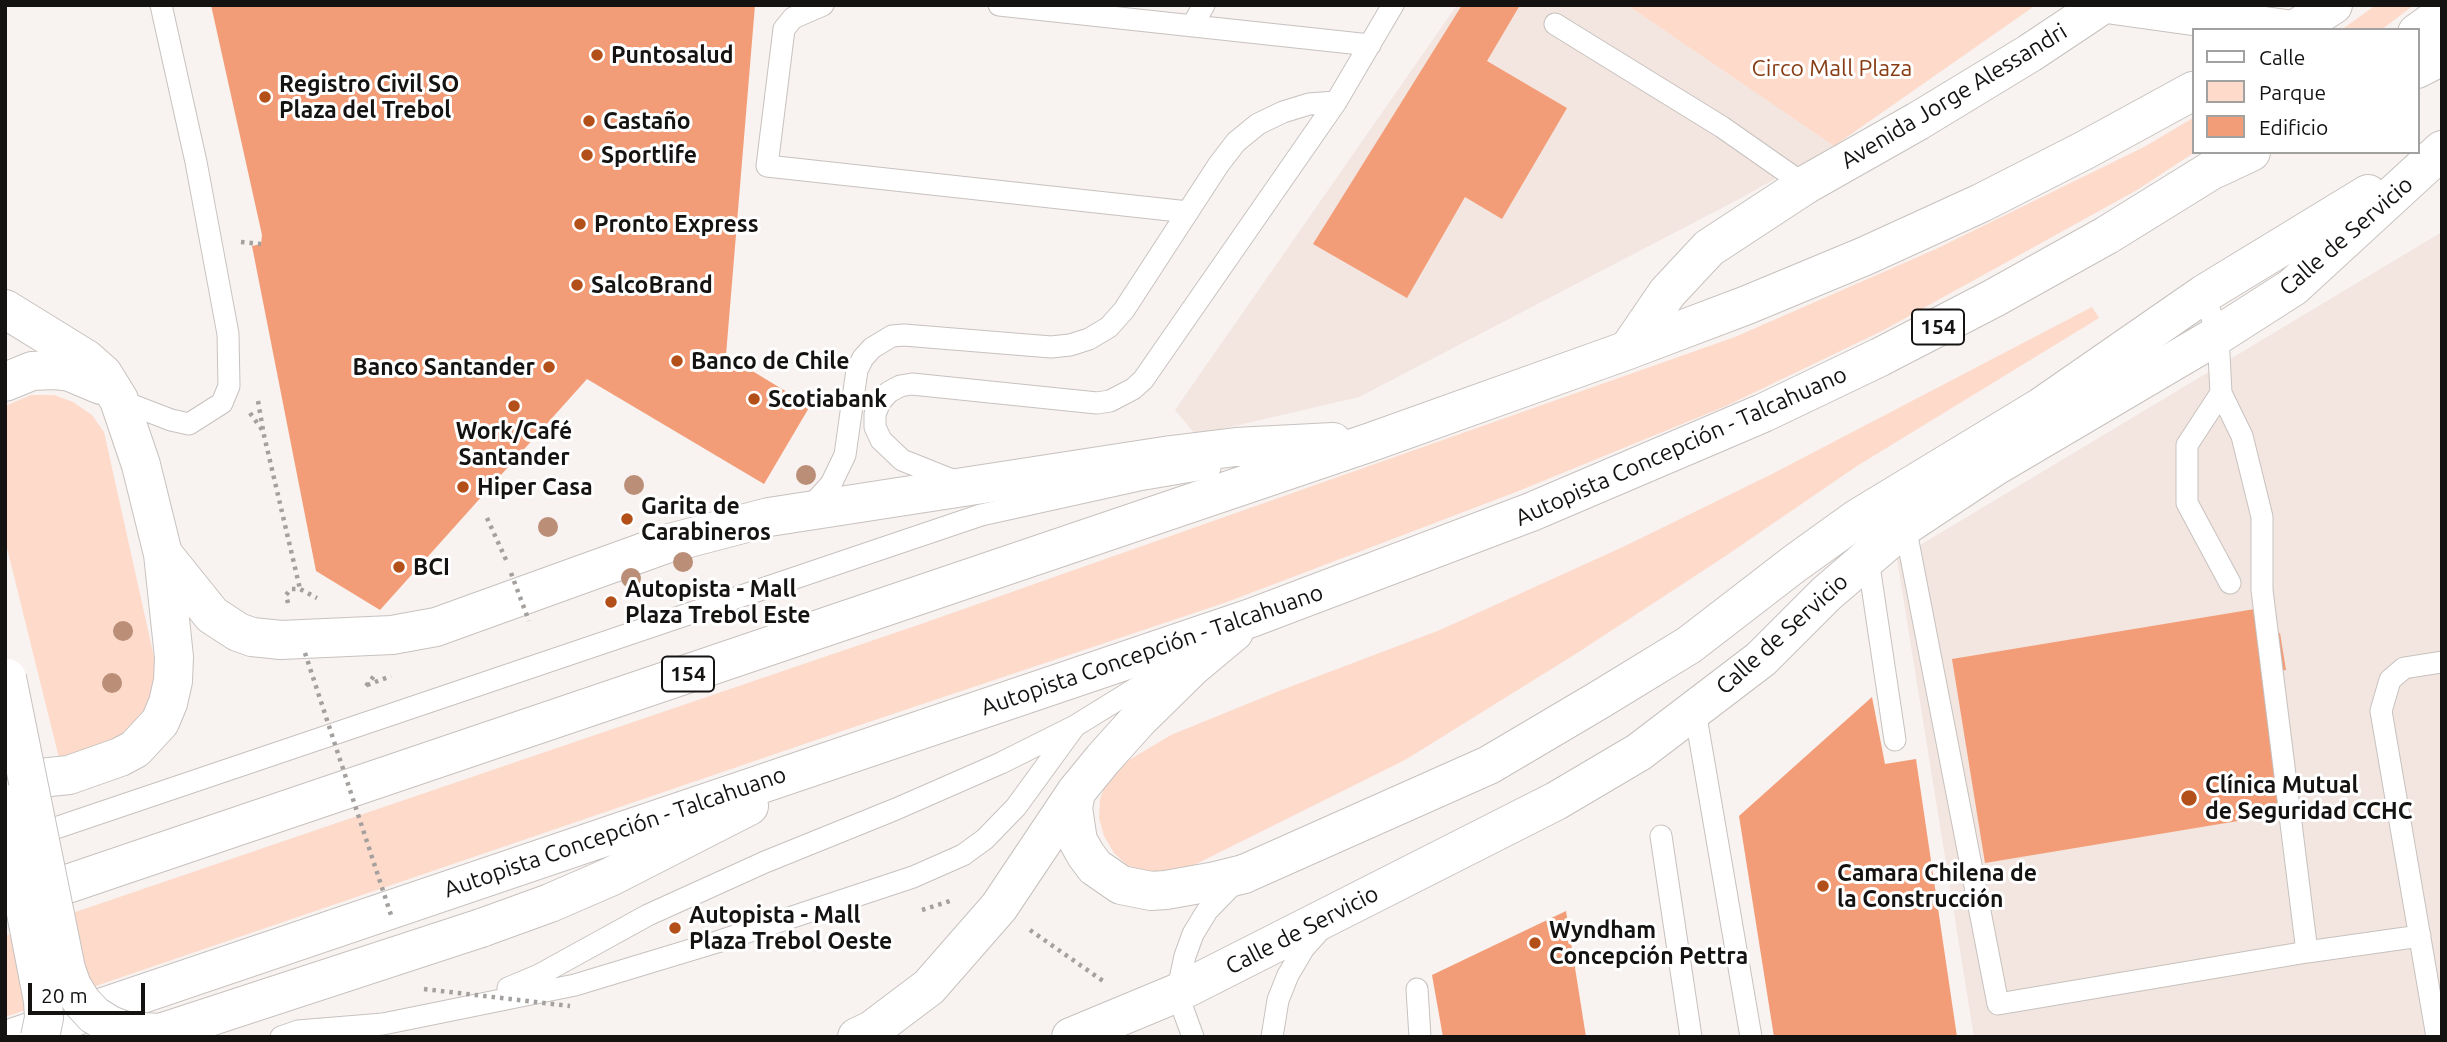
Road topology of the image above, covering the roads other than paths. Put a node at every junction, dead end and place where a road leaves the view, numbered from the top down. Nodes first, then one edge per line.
1 (161, 5) edge
2 (823, 5) edge
3 (999, 5) edge
4 (1204, 5) edge
5 (1393, 5) edge
6 (2102, 5) edge
7 (2114, 5) edge
8 (2320, 5) edge
9 (2333, 5) edge
10 (2442, 15) edge
11 (1555, 24) dead end
12 (1192, 26) junction
13 (2280, 28) edge
14 (2296, 28) edge
15 (2297, 28) edge
16 (2419, 32) edge
17 (1370, 45) junction
18 (2442, 56) edge
19 (2419, 68) edge
20 (2192, 92) edge
21 (1336, 102) junction
22 (2442, 143) edge
23 (2442, 150) edge
24 (2246, 154) edge
25 (2229, 160) edge
26 (1805, 185) junction
27 (1188, 212) junction
28 (2204, 294) junction
29 (5, 309) edge
30 (2218, 335) junction
31 (1628, 350) junction
32 (5, 382) edge
33 (2221, 393) junction
34 (119, 400) junction
35 (1371, 442) junction
36 (966, 486) junction
37 (806, 511) junction
38 (1858, 518) junction
39 (1905, 526) junction
40 (163, 554) junction
41 (1868, 557) junction
42 (2230, 583) dead end
43 (1251, 618) junction
44 (2442, 662) edge
45 (6, 673) edge
46 (1695, 710) junction
47 (1075, 726) junction
48 (1895, 740) dead end
49 (815, 764) junction
50 (5, 774) edge
51 (1076, 792) junction
52 (5, 804) edge
53 (1661, 836) dead end
54 (5, 845) edge
55 (1244, 874) junction
56 (5, 905) edge
57 (1349, 906) junction
58 (2420, 936) junction
59 (2307, 952) junction
60 (1417, 989) dead end
61 (1177, 993) junction
62 (467, 1006) junction
63 (1082, 1036) edge
64 (15, 1037) edge
65 (40, 1037) edge
66 (281, 1037) edge
67 (857, 1037) edge
68 (1193, 1037) edge
69 (1272, 1037) edge
70 (1420, 1037) edge
71 (1691, 1037) edge
72 (1751, 1037) edge
73 (2437, 1037) edge

1 - 34 lane
2 - 27 lane
3 - 12 lane
4 - 12 lane
5 - 17 lane
6 - 26 main road, Avenida Jorge Alessandri
7 - 13 main road
8 - 14 main road
9 - 15 main road
10 - 16 main road
11 - 26 lane
12 - 17 lane
17 - 21 lane
18 - 19 main road
20 - 31 main road, 154
21 - 27 lane
21 - 36 lane
22 - 28 main road, Calle de Servicio
23 - 30 main road, Calle de Servicio
24 - 25 main road, Autopista Concepción - Talcahuano
25 - 43 main road, Autopista Concepción - Talcahuano / 154
26 - 31 main road, Avenida Jorge Alessandri
27 - 37 lane
28 - 30 lane
28 - 38 main road, Calle de Servicio
29 - 34 main road
30 - 33 lane
30 - 39 main road, Calle de Servicio
31 - 35 main road, 154
32 - 34 main road
33 - 42 lane
33 - 59 lane
34 - 40 main road
35 - 36 main road
35 - 54 lane
35 - 56 main road, 154
36 - 37 main road
37 - 40 main road
38 - 41 lane
38 - 55 main road, Calle de Servicio
39 - 41 main road, Calle de Servicio
39 - 59 lane
40 - 50 main road
41 - 46 main road, Calle de Servicio
41 - 48 lane
43 - 47 lane
43 - 49 main road, Autopista Concepción - Talcahuano / 154
43 - 51 main road
44 - 58 lane
45 - 49 main road, bridge
46 - 57 main road, Calle de Servicio
46 - 72 lane
47 - 62 lane
47 - 62 lane
49 - 64 main road, Autopista Concepción - Talcahuano / 154
51 - 55 main road, Calle de Servicio
51 - 67 main road
52 - 65 main road, bridge
53 - 71 lane
55 - 61 lane
57 - 61 main road, Calle de Servicio
57 - 69 lane
58 - 59 lane
58 - 73 lane
60 - 70 lane
61 - 63 main road, Calle de Servicio
61 - 68 lane
62 - 66 lane

